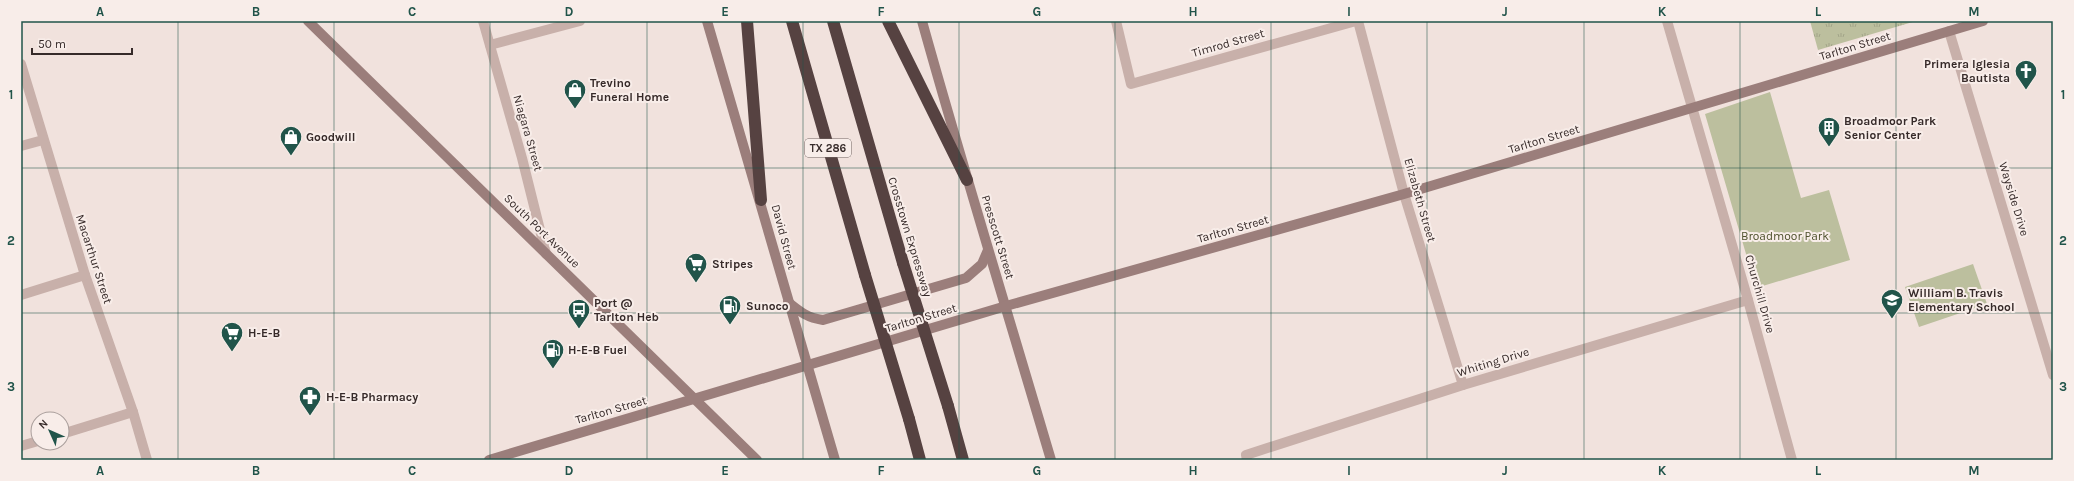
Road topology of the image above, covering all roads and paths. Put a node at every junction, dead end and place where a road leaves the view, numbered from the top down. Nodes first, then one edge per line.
1 (308, 21) edge
2 (483, 21) edge
3 (580, 21) edge
4 (707, 21) edge
5 (747, 21) edge
6 (792, 21) edge
7 (833, 21) edge
8 (888, 21) edge
9 (922, 21) edge
10 (1116, 21) edge
11 (1357, 21) edge
12 (1667, 21) edge
13 (1984, 21) edge
14 (1949, 31) junction
15 (490, 45) junction
16 (21, 64) edge
17 (1692, 108) junction
18 (43, 140) junction
19 (21, 146) edge
20 (967, 180) junction
21 (1404, 194) junction
22 (761, 200) junction
23 (988, 250) junction
24 (546, 254) junction
25 (85, 275) junction
26 (21, 295) edge
27 (1748, 300) junction
28 (788, 302) junction
29 (1006, 306) junction
30 (2051, 358) edge
31 (807, 366) junction
32 (2053, 375) edge
33 (1463, 385) junction
34 (695, 399) junction
35 (133, 412) junction
36 (70, 432) edge
37 (1247, 457) edge
38 (147, 460) edge
39 (489, 460) edge
40 (757, 460) edge
41 (835, 460) edge
42 (920, 460) edge
43 (963, 460) edge
44 (1051, 460) edge
45 (1792, 460) edge

1 - 24 main road, South Port Avenue
2 - 15 street, Niagara Street
3 - 15 street
4 - 22 main road, David Street
5 - 22 highway
6 - 42 highway, TX 286, bridge
7 - 43 highway, Crosstown Expressway / TX 286, bridge
8 - 20 highway
9 - 20 main road, Presscott Street
10 - 11 street, Timrod Street
11 - 21 street, Elizabeth Street
12 - 17 street, Churchill Drive
13 - 14 main road, Tarlton Street
14 - 17 main road, Tarlton Street
14 - 30 street, Wayside Drive
15 - 24 street, Niagara Street
16 - 18 street, Macarthur Street
17 - 21 main road, Tarlton Street
17 - 27 street, Churchill Drive
18 - 19 street
18 - 25 street, Macarthur Street
20 - 23 main road, Presscott Street
21 - 29 main road, Tarlton Street
21 - 33 street, Elizabeth Street
22 - 28 main road, David Street
23 - 28 main road
23 - 29 main road, Presscott Street
24 - 34 main road, South Port Avenue
25 - 26 street
25 - 35 street, Macarthur Street
27 - 33 street, Whiting Drive
27 - 45 street, Churchill Drive
28 - 31 main road, David Street
29 - 31 main road, Tarlton Street
29 - 44 main road, Presscott Street
30 - 32 street, Wayside Drive
31 - 34 main road, Tarlton Street
31 - 41 main road, David Street
33 - 37 street, Whiting Drive
34 - 39 main road, Tarlton Street
34 - 40 main road, South Port Avenue
35 - 36 street
35 - 38 street, Macarthur Street

